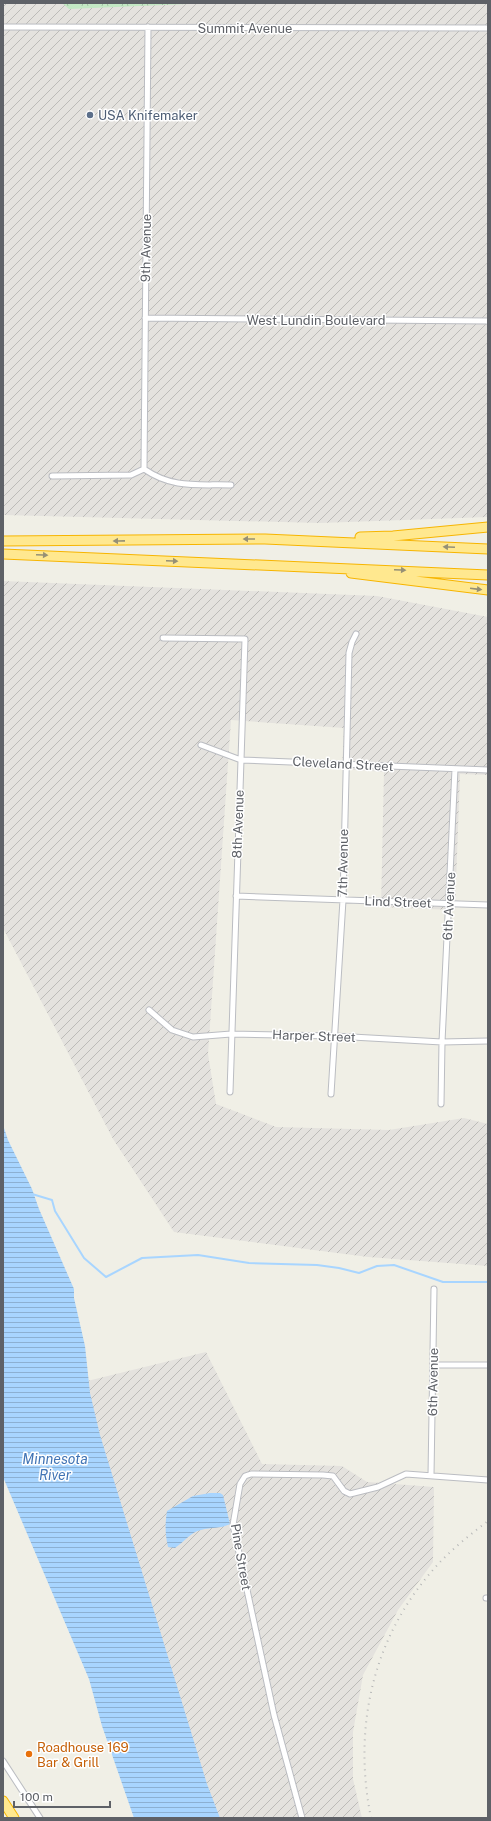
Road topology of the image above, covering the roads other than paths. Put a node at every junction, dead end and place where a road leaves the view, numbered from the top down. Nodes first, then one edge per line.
1 (3, 27) edge
2 (148, 27) junction
3 (488, 28) edge
4 (145, 318) junction
5 (488, 321) edge
6 (144, 469) junction
7 (52, 476) dead end
8 (231, 485) dead end
9 (488, 527) edge
10 (265, 539) junction
11 (3, 542) edge
12 (488, 549) edge
13 (3, 554) edge
14 (313, 566) junction
15 (488, 575) edge
16 (488, 590) edge
17 (356, 634) dead end
18 (163, 638) dead end
19 (201, 745) dead end
20 (241, 760) junction
21 (346, 764) junction
22 (455, 769) junction
23 (488, 770) edge
24 (236, 896) junction
25 (342, 900) junction
26 (449, 904) junction
27 (488, 906) edge
28 (149, 1010) dead end
29 (231, 1034) junction
30 (334, 1036) junction
31 (442, 1042) junction
32 (488, 1042) edge
33 (230, 1092) dead end
34 (331, 1094) dead end
35 (441, 1104) dead end
36 (434, 1289) dead end
37 (434, 1365) junction
38 (488, 1365) edge
39 (432, 1475) junction
40 (488, 1480) edge
41 (3, 1761) edge
42 (3, 1801) edge
43 (14, 1818) edge
44 (40, 1818) edge
45 (302, 1818) edge

1 - 2 street, Summit Avenue
2 - 3 street, Summit Avenue
2 - 4 street, 9th Avenue
4 - 5 street, West Lundin Boulevard
4 - 6 street, 9th Avenue
6 - 7 street
6 - 8 street
9 - 10 highway
10 -> 11 highway
12 -> 10 highway
13 -> 14 highway
14 -> 15 highway
14 -> 16 highway
17 - 21 street, 7th Avenue
18 - 20 street, 8th Avenue
19 - 20 street, Cleveland Street
20 - 21 street, Cleveland Street
20 - 24 street, 8th Avenue
21 - 22 street, Cleveland Street
21 - 25 street, 7th Avenue
22 - 23 street, Cleveland Street
22 - 26 street, 6th Avenue
24 - 25 street, Lind Street
24 - 29 street, 8th Avenue
25 - 26 street, Lind Street
25 - 30 street, 7th Avenue
26 - 27 street, Lind Street
26 - 31 street, 6th Avenue
28 - 29 street, Harper Street
29 - 30 street, Harper Street
29 - 33 street, 8th Avenue
30 - 31 street, Harper Street
30 - 34 street, 7th Avenue
31 - 32 street, Harper Street
31 - 35 street, 6th Avenue
36 - 37 street, 6th Avenue
37 - 38 street
37 - 39 street, 6th Avenue
39 - 40 street, Pine Street
39 - 45 street, Pine Street
41 - 44 street
42 - 43 highway

